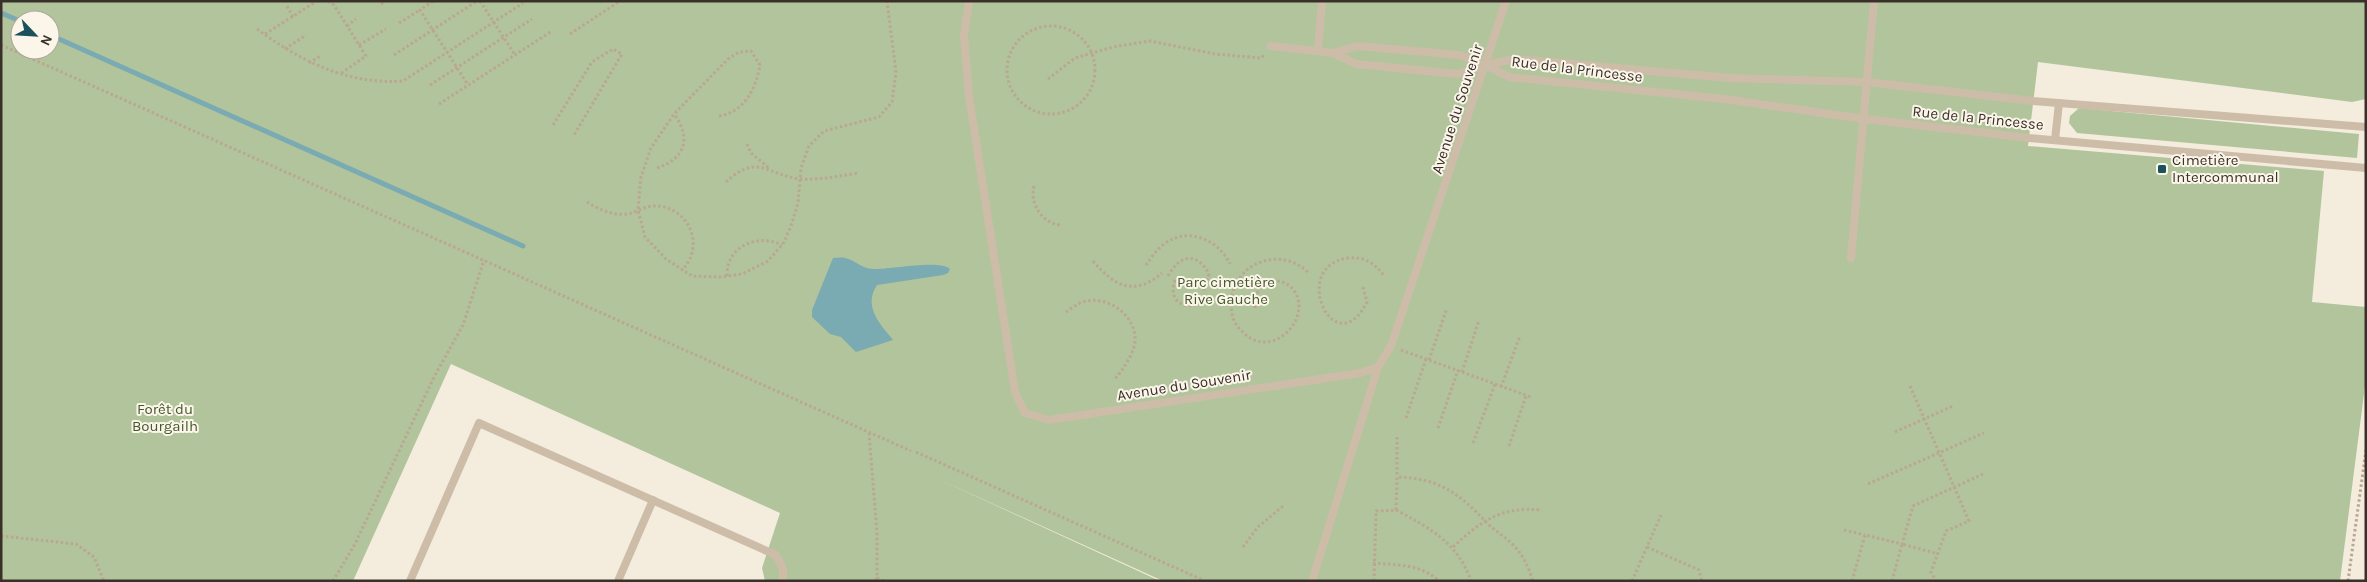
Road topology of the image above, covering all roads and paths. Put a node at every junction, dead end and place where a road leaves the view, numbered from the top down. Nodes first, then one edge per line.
1 (317, 1) edge
2 (328, 1) edge
3 (340, 1) edge
4 (386, 1) edge
5 (433, 1) edge
6 (479, 1) edge
7 (620, 1) edge
8 (887, 1) edge
9 (970, 1) edge
10 (1322, 1) edge
11 (1506, 1) edge
12 (1874, 1) edge
13 (523, 3) dead end
14 (381, 4) dead end
15 (334, 5) junction
16 (287, 6) dead end
17 (420, 10) junction
18 (293, 16) junction
19 (356, 19) dead end
20 (532, 19) dead end
21 (493, 21) junction
22 (399, 23) dead end
23 (347, 26) junction
24 (386, 28) dead end
25 (257, 29) dead end
26 (433, 31) junction
27 (552, 31) dead end
28 (265, 34) junction
29 (570, 34) dead end
30 (306, 35) dead end
31 (504, 38) junction
32 (1, 44) edge
33 (359, 45) junction
34 (1271, 46) joint
35 (285, 49) junction
36 (1318, 51) junction
37 (447, 52) junction
38 (1333, 52) junction
39 (1092, 53) junction
40 (322, 55) dead end
41 (394, 55) dead end
42 (515, 55) junction
43 (310, 63) junction
44 (1486, 65) junction
45 (458, 68) junction
46 (339, 74) junction
47 (1048, 79) dead end
48 (1867, 82) junction
49 (430, 85) dead end
50 (468, 85) junction
51 (2059, 103) junction
52 (439, 104) dead end
53 (674, 114) junction
54 (719, 116) dead end
55 (1864, 119) junction
56 (553, 125) dead end
57 (2366, 127) edge
58 (574, 135) dead end
59 (2055, 140) junction
60 (747, 144) dead end
61 (657, 168) dead end
62 (2366, 168) edge
63 (769, 169) junction
64 (858, 172) dead end
65 (799, 179) junction
66 (726, 182) dead end
67 (1034, 186) dead end
68 (587, 202) dead end
69 (638, 210) junction
70 (1062, 225) dead end
71 (782, 245) junction
72 (1851, 258) dead end
73 (484, 260) junction
74 (1093, 261) dead end
75 (1230, 264) dead end
76 (1146, 265) dead end
77 (682, 270) junction
78 (1162, 273) dead end
79 (1309, 274) dead end
80 (727, 276) junction
81 (1168, 276) dead end
82 (1384, 276) dead end
83 (1175, 280) dead end
84 (1363, 287) dead end
85 (1203, 293) dead end
86 (1210, 296) dead end
87 (1255, 308) dead end
88 (1447, 308) dead end
89 (1066, 312) dead end
90 (1479, 320) dead end
91 (1520, 336) dead end
92 (1391, 346) junction
93 (1428, 359) junction
94 (1378, 367) junction
95 (1460, 371) junction
96 (1115, 379) dead end
97 (1495, 384) junction
98 (1910, 386) dead end
99 (1502, 387) junction
100 (1526, 396) junction
101 (1531, 397) dead end
102 (1953, 406) dead end
103 (1406, 418) dead end
104 (1923, 419) junction
105 (1438, 428) dead end
106 (1895, 432) dead end
107 (869, 433) junction
108 (1984, 434) dead end
109 (1397, 437) dead end
110 (1473, 443) dead end
111 (1509, 446) dead end
112 (2366, 450) edge
113 (911, 451) dead end
114 (916, 452) dead end
115 (1940, 453) junction
116 (1983, 474) dead end
117 (1397, 477) junction
118 (1868, 484) dead end
119 (1955, 487) junction
120 (653, 500) junction
121 (1283, 506) dead end
122 (1396, 510) junction
123 (1542, 510) dead end
124 (1661, 515) dead end
125 (1485, 520) junction
126 (1844, 530) dead end
127 (1865, 535) junction
128 (1, 536) edge
129 (1902, 544) junction
130 (1243, 547) dead end
131 (1453, 547) junction
132 (1647, 547) junction
133 (1938, 554) junction
134 (1373, 563) junction
135 (875, 579) edge
136 (104, 581) edge
137 (333, 581) edge
138 (410, 581) edge
139 (618, 581) edge
140 (783, 581) edge
141 (884, 581) edge
142 (1205, 581) edge
143 (1312, 581) edge
144 (1374, 581) edge
145 (1439, 581) edge
146 (1471, 581) edge
147 (1534, 581) edge
148 (1632, 581) edge
149 (1702, 581) edge
150 (1852, 581) edge
151 (1892, 581) edge
152 (1936, 581) edge
153 (2348, 581) edge

1 - 18 path
2 - 15 path
3 - 15 path
4 - 14 path
5 - 17 path
6 - 21 path
6 - 26 path
7 - 29 path
8 - 65 path
9 - 94 lane, Avenue du Souvenir
10 - 36 lane
11 - 44 lane, Avenue du Souvenir
12 - 48 lane
13 - 21 path
15 - 23 path
16 - 18 path
17 - 22 path
17 - 26 path
18 - 28 path
19 - 23 path
20 - 31 path
21 - 31 path
21 - 37 path
23 - 33 path
24 - 33 path
25 - 28 path
26 - 37 path
26 - 41 path
27 - 42 path
28 - 35 path
30 - 35 path
31 - 42 path
31 - 45 path
32 - 73 path
33 - 46 path
34 - 36 lane
34 - 39 path
35 - 43 path
36 - 38 lane
37 - 45 path
37 - 46 path
38 - 44 lane
38 - 44 lane
39 - 39 path
39 - 47 path
40 - 43 path
42 - 50 path
43 - 46 path
44 - 48 lane, Rue de la Princesse
44 - 55 lane, Rue de la Princesse
44 - 92 lane, Avenue du Souvenir
45 - 49 path
45 - 50 path
48 - 51 lane, Rue de la Princesse
48 - 55 lane
50 - 52 path
51 - 57 lane, Rue de la Princesse
51 - 59 lane
53 - 54 path
53 - 61 path
53 - 69 path
55 - 59 lane, Rue de la Princesse
55 - 72 lane
56 - 58 path
59 - 62 lane, Rue de la Princesse
60 - 63 path
63 - 65 path
63 - 66 path
64 - 65 path
65 - 71 path
67 - 70 path
68 - 69 path
69 - 77 path
69 - 77 path
71 - 80 path
71 - 80 path
73 - 107 path
73 - 137 path
74 - 78 path
75 - 76 path
77 - 80 path
79 - 87 path
81 - 85 path
82 - 84 path
83 - 86 path
88 - 93 path
89 - 96 path
90 - 95 path
91 - 99 path
92 - 93 path
92 - 94 lane, Avenue du Souvenir
93 - 95 path
93 - 103 path
94 - 143 lane
95 - 97 path
95 - 105 path
97 - 99 path
97 - 110 path
98 - 104 path
99 - 100 path
100 - 101 path
100 - 111 path
102 - 104 path
104 - 106 path
104 - 115 path
107 - 113 path
107 - 135 path
108 - 115 path
109 - 117 path
112 - 153 path
114 - 142 path
115 - 118 path
115 - 119 path
116 - 119 path
117 - 122 path
117 - 125 path
119 - 129 path
119 - 133 path
120 - 138 lane
120 - 139 lane
120 - 140 lane
121 - 130 path
122 - 131 path
122 - 134 path
123 - 125 path
124 - 132 path
125 - 131 path
125 - 147 path
126 - 127 path
127 - 129 path
127 - 150 path
128 - 136 path
129 - 133 path
129 - 151 path
131 - 146 path
132 - 148 path
132 - 149 path
133 - 152 path
134 - 144 path
134 - 145 path
135 - 141 path

